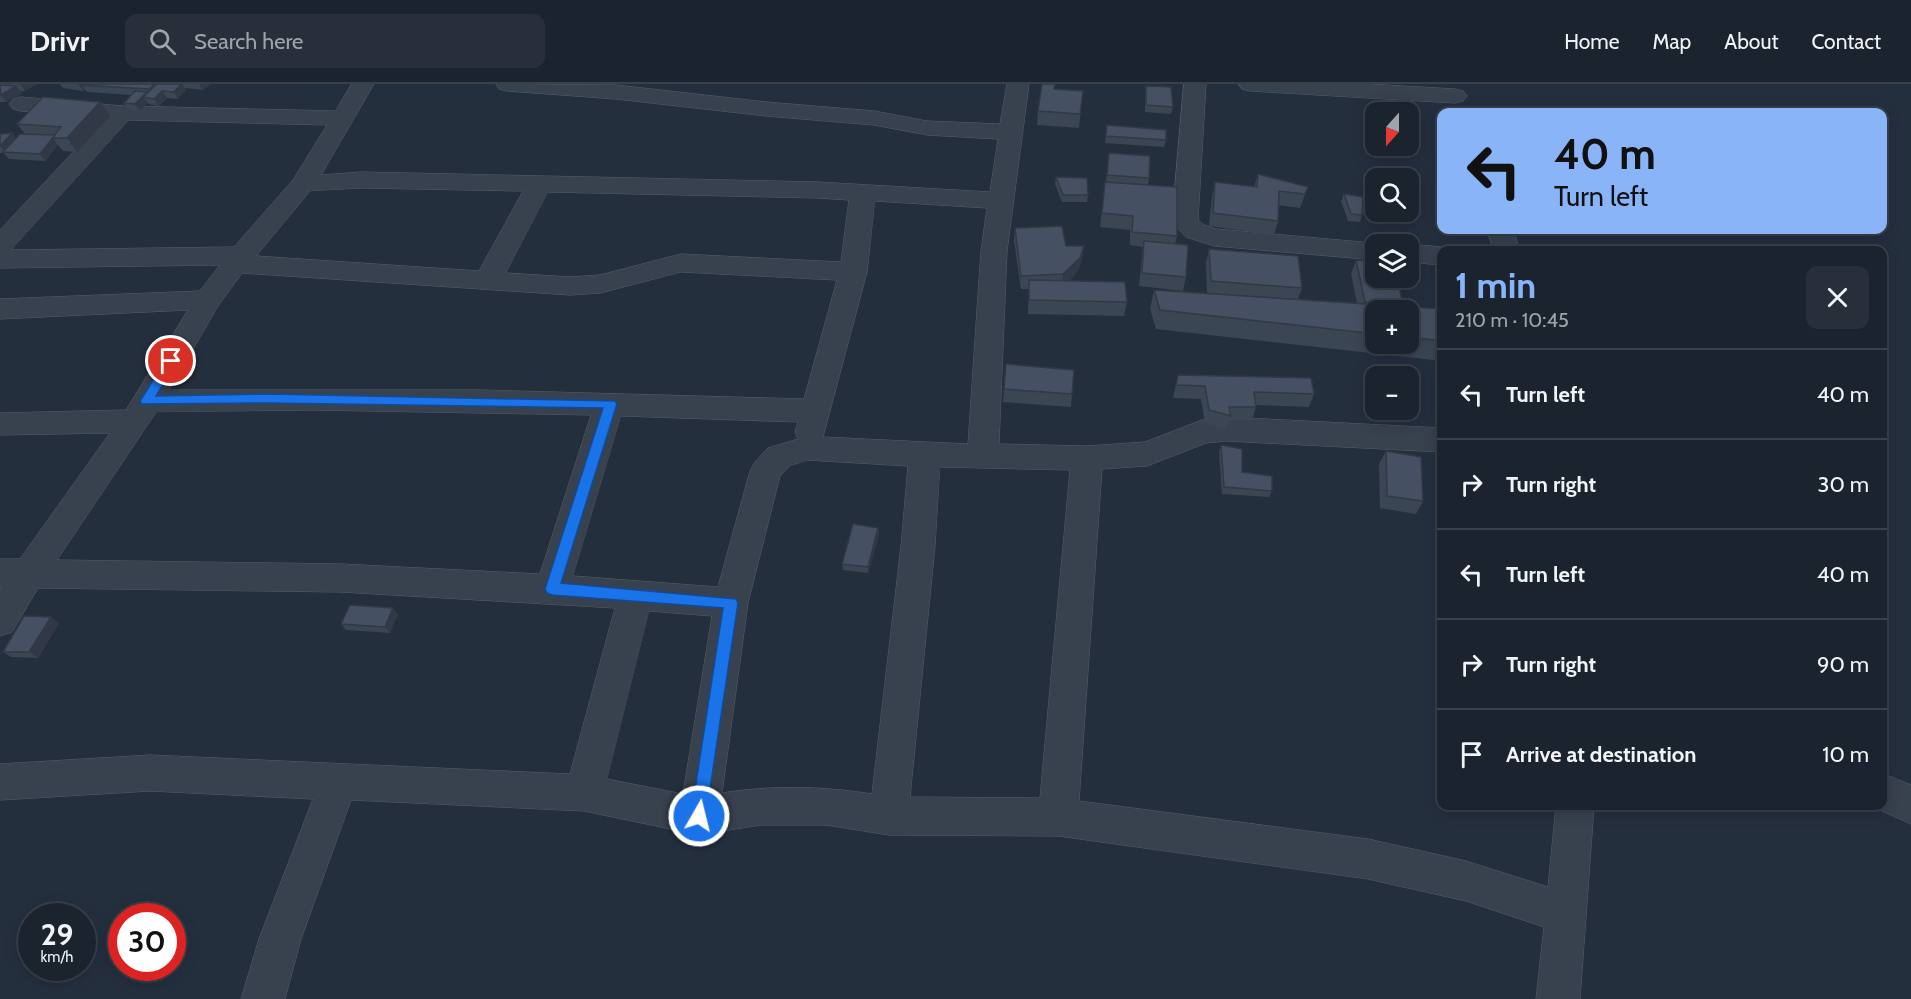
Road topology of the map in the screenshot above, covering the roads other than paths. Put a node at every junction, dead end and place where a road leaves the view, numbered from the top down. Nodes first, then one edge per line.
1 (52, 84) edge
2 (363, 84) edge
3 (507, 84) edge
4 (1018, 84) edge
5 (1195, 84) edge
6 (1250, 84) edge
7 (1270, 84) edge
8 (1457, 97) edge
9 (21, 104) junction
10 (123, 113) junction
11 (0, 115) edge
12 (343, 118) junction
13 (1012, 132) junction
14 (303, 184) junction
15 (539, 184) junction
16 (863, 193) junction
17 (1001, 201) junction
18 (0, 246) edge
19 (1365, 250) edge
20 (1419, 255) edge
21 (1437, 256) edge
22 (0, 259) edge
23 (239, 260) junction
24 (854, 272) junction
25 (488, 280) junction
26 (208, 300) junction
27 (0, 309) edge
28 (610, 404) junction
29 (141, 411) junction
30 (814, 411) junction
31 (0, 424) edge
32 (1437, 440) edge
33 (806, 448) junction
34 (925, 455) junction
35 (983, 456) junction
36 (1087, 458) junction
37 (15, 573) edge
38 (552, 589) junction
39 (636, 596) junction
40 (731, 603) junction
41 (0, 621) edge
42 (339, 780) junction
43 (0, 782) edge
44 (584, 793) junction
45 (1887, 793) edge
46 (1911, 805) edge
47 (1575, 810) edge
48 (699, 816) junction
49 (889, 816) junction
50 (1058, 817) junction
51 (1567, 914) junction
52 (263, 999) edge
53 (1558, 999) edge

1 - 9 street
2 - 12 street
3 - 13 street
4 - 13 street
5 - 19 street
6 - 7 street
7 - 8 street
9 - 10 street
9 - 11 street
10 - 12 street
10 - 18 street
12 - 14 street
13 - 17 street
14 - 15 street
14 - 23 street
15 - 16 street
15 - 25 street
16 - 17 street
16 - 24 street
17 - 35 street
20 - 21 street
22 - 23 street
23 - 25 street
23 - 26 street
24 - 25 street
24 - 30 street
26 - 27 street
26 - 29 street
28 - 29 street
28 - 30 street
28 - 38 street
29 - 31 street
29 - 37 street
30 - 33 street
32 - 36 street
33 - 34 street
33 - 40 street
34 - 35 street
34 - 49 street
35 - 36 street
36 - 50 street
37 - 38 street
37 - 41 street
38 - 39 street
39 - 40 street
39 - 44 street
40 - 48 street
42 - 43 street
42 - 44 street
42 - 52 street
44 - 48 street
45 - 46 street
47 - 51 street
48 - 49 street
49 - 50 street
50 - 51 street
51 - 53 street

